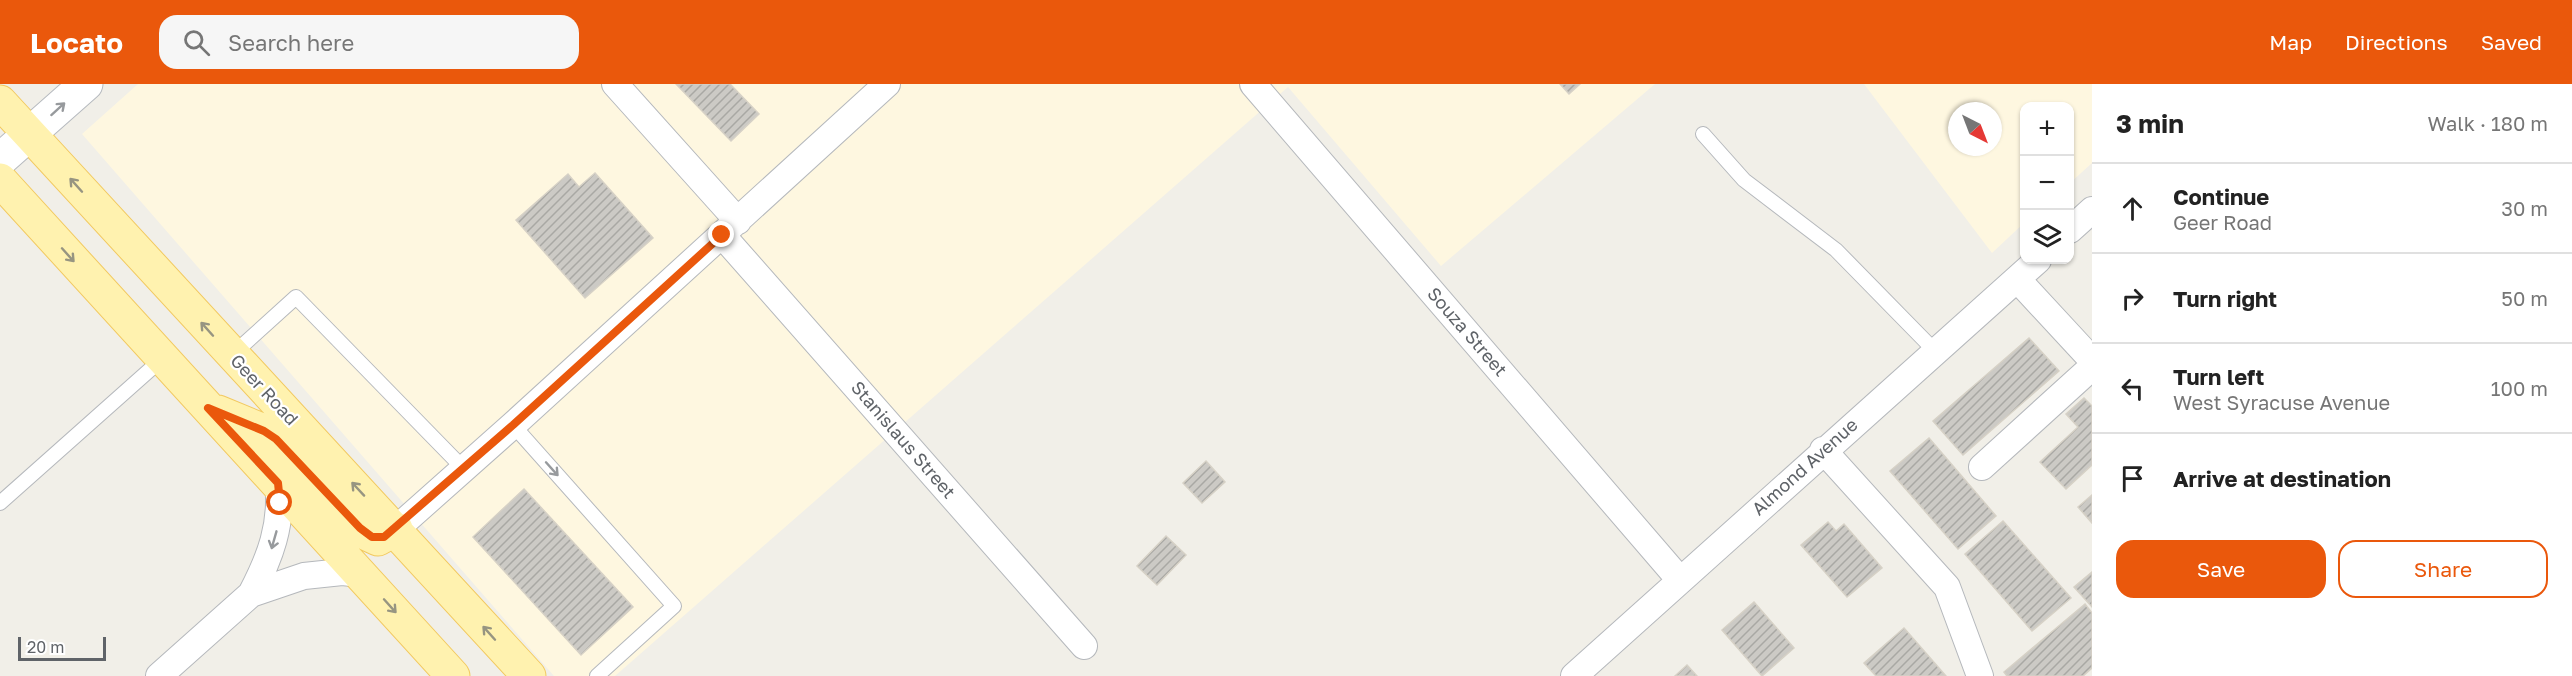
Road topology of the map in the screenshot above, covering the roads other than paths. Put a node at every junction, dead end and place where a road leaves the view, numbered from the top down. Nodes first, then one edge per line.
1 (86, 84) edge
2 (615, 84) edge
3 (887, 84) edge
4 (1253, 84) edge
5 (0, 102) edge
6 (30, 134) junction
7 (1703, 134) dead end
8 (0, 160) edge
9 (0, 180) edge
10 (2092, 210) edge
11 (2074, 226) edge
12 (730, 228) junction
13 (2034, 264) edge
14 (2017, 279) junction
15 (1935, 351) junction
16 (232, 356) junction
17 (162, 358) junction
18 (2092, 360) edge
19 (2092, 367) edge
20 (208, 408) junction
21 (513, 425) junction
22 (1823, 450) junction
23 (1982, 467) dead end
24 (464, 469) junction
25 (278, 483) junction
26 (0, 503) edge
27 (396, 529) junction
28 (362, 574) junction
29 (1680, 580) junction
30 (251, 594) junction
31 (1084, 646) dead end
32 (159, 676) edge
33 (453, 676) edge
34 (529, 676) edge
35 (597, 676) edge
36 (1574, 676) edge
37 (1980, 676) edge

6 -> 1 main road
2 - 12 street, Stanislaus Street
3 - 12 street
4 - 29 street, Souza Street
5 - 6 main road, Geer Road
6 - 8 main road
16 -> 6 main road, Geer Road
7 - 15 lane
9 -> 17 main road
10 - 11 street
12 - 21 street
12 - 31 street, Stanislaus Street
13 - 14 street, Almond Avenue
14 - 15 street, Almond Avenue
14 - 18 street
15 - 22 street, Almond Avenue
16 - 24 lane
27 -> 16 main road, Geer Road
17 - 20 main road
17 - 26 lane
19 - 23 street
20 - 25 main road
20 - 27 main road
21 - 24 street
21 -> 35 lane
22 - 29 street, Almond Avenue
22 - 37 street
24 - 27 street
25 - 28 main road
25 -> 30 street
34 -> 27 main road, Geer Road
28 - 30 street
28 -> 33 main road
29 - 36 street, Almond Avenue
30 - 32 street

